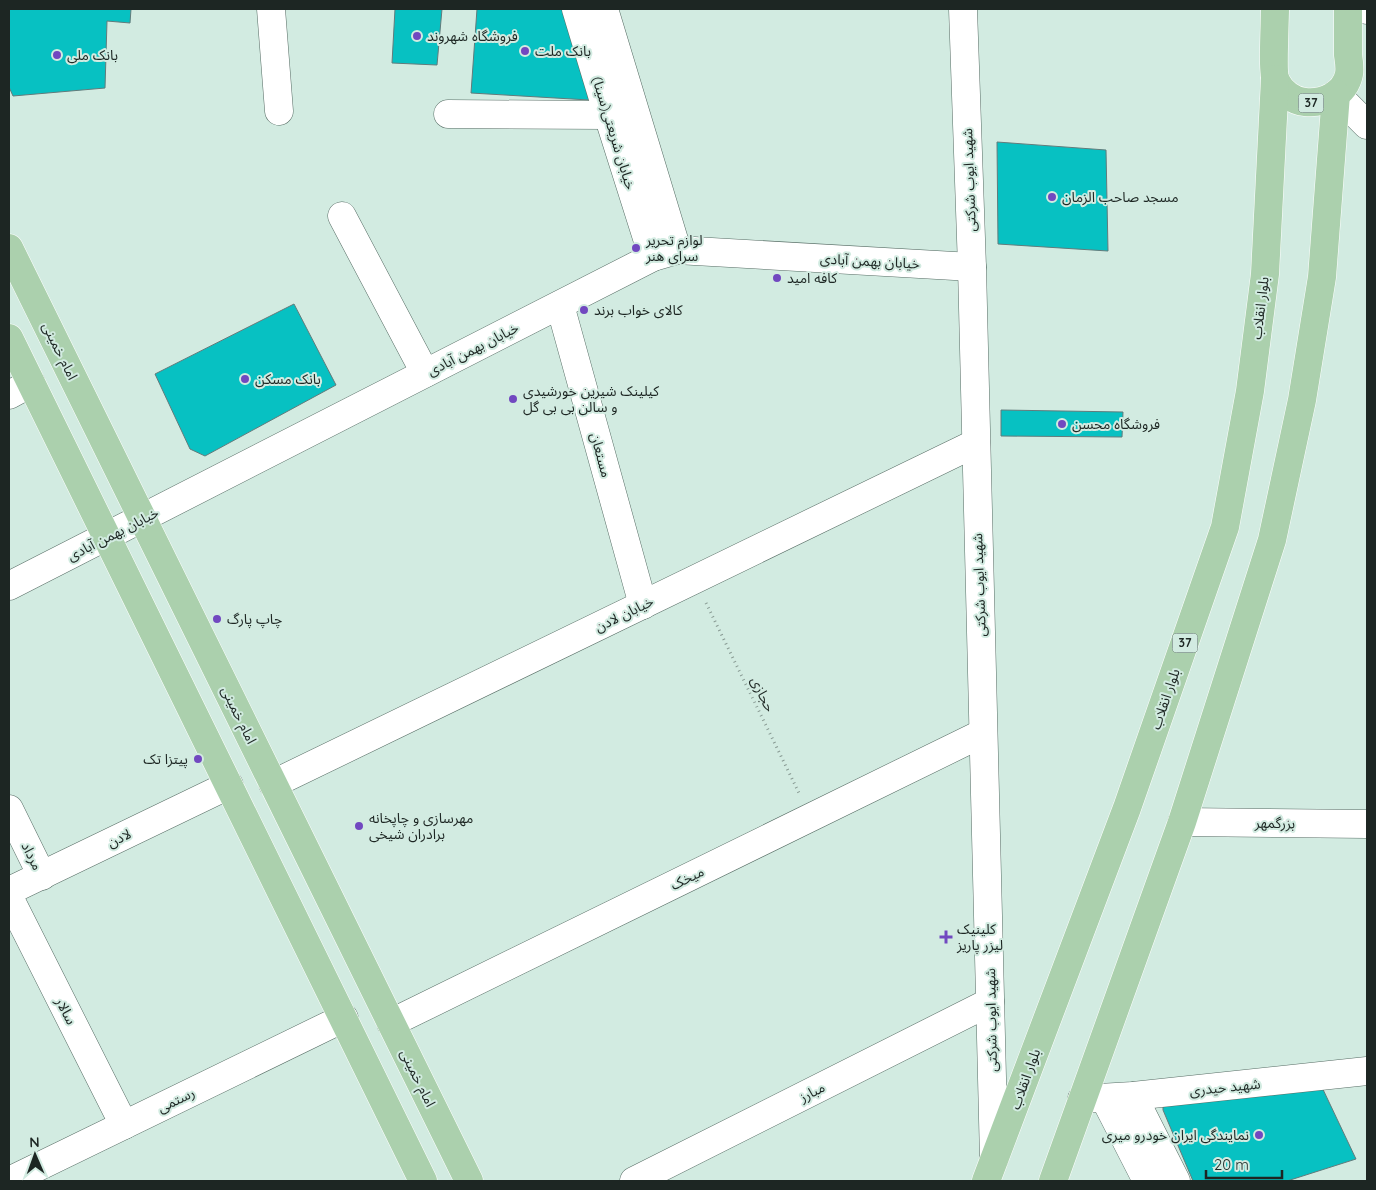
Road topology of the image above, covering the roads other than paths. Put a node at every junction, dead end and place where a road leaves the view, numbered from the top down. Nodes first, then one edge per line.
1 (271, 9) edge
2 (576, 9) edge
3 (604, 9) edge
4 (963, 9) edge
5 (1276, 9) edge
6 (1348, 9) edge
7 (1275, 79) junction
8 (1336, 94) junction
9 (1367, 95) edge
10 (279, 111) dead end
11 (448, 114) dead end
12 (608, 115) junction
13 (1367, 124) edge
14 (342, 216) dead end
15 (9, 248) edge
16 (665, 254) junction
17 (972, 267) junction
18 (560, 304) junction
19 (9, 338) edge
20 (425, 373) junction
21 (20, 389) edge
22 (976, 444) junction
23 (142, 518) junction
24 (107, 537) junction
25 (9, 586) edge
26 (643, 605) junction
27 (983, 733) junction
28 (273, 784) junction
29 (229, 785) junction
30 (9, 809) edge
31 (1182, 822) junction
32 (1367, 824) edge
33 (42, 876) junction
34 (9, 891) edge
35 (9, 896) edge
36 (990, 1002) junction
37 (344, 1018) junction
38 (391, 1023) junction
39 (1367, 1071) edge
40 (1133, 1096) junction
41 (1094, 1099) junction
42 (124, 1125) junction
43 (990, 1172) edge
44 (9, 1180) edge
45 (423, 1181) edge
46 (469, 1181) edge
47 (634, 1181) edge
48 (1053, 1181) edge
49 (1147, 1181) edge
50 (1176, 1181) edge

1 - 10 street
2 - 12 street, خیابان شریعتی(سینا)
3 - 16 street, خیابان شریعتی(سینا)
4 - 17 street, شهید ایوب شرکتی
5 - 7 main road, 37
6 - 8 main road, 37
7 - 8 main road, 37
7 - 43 main road, بلوار انقلاب / 37
8 - 9 street
8 - 13 street
8 - 31 main road, 37
11 - 12 street
12 - 16 street, خیابان شریعتی(سینا)
14 - 20 street
15 - 23 main road, امام خمینی
16 - 17 street, خیابان بهمن آبادی
16 - 18 street, خیابان بهمن آبادی
17 - 22 street, شهید ایوب شرکتی
18 - 20 street, خیابان بهمن آبادی
18 - 26 street, مستعان
19 - 21 main road
20 - 23 street, خیابان بهمن آبادی
21 - 24 main road
22 - 26 street, خیابان لادن
22 - 27 street, شهید ایوب شرکتی
23 - 24 street, خیابان بهمن آبادی
23 - 28 main road, امام خمینی
24 - 25 street, خیابان بهمن آبادی
24 - 29 main road
26 - 28 street, خیابان لادن
27 - 36 street, شهید ایوب شرکتی
27 - 38 street, میخک
28 - 38 main road, امام خمینی
29 - 33 street, لادن
29 - 37 main road
30 - 33 street, مرداد
31 - 32 street, بزرگمهر
31 - 41 main road, 37
33 - 34 street, لادن
35 - 42 street, سالار
36 - 43 street, شهید ایوب شرکتی
36 - 47 street, مبارز
37 - 42 street, رستمی
37 - 45 main road
38 - 46 main road, امام خمینی
39 - 40 street, شهید حیدری
40 - 41 street, شهید حیدری
40 - 50 street
41 - 48 main road, 37
41 - 49 street
42 - 44 street, رستمی

